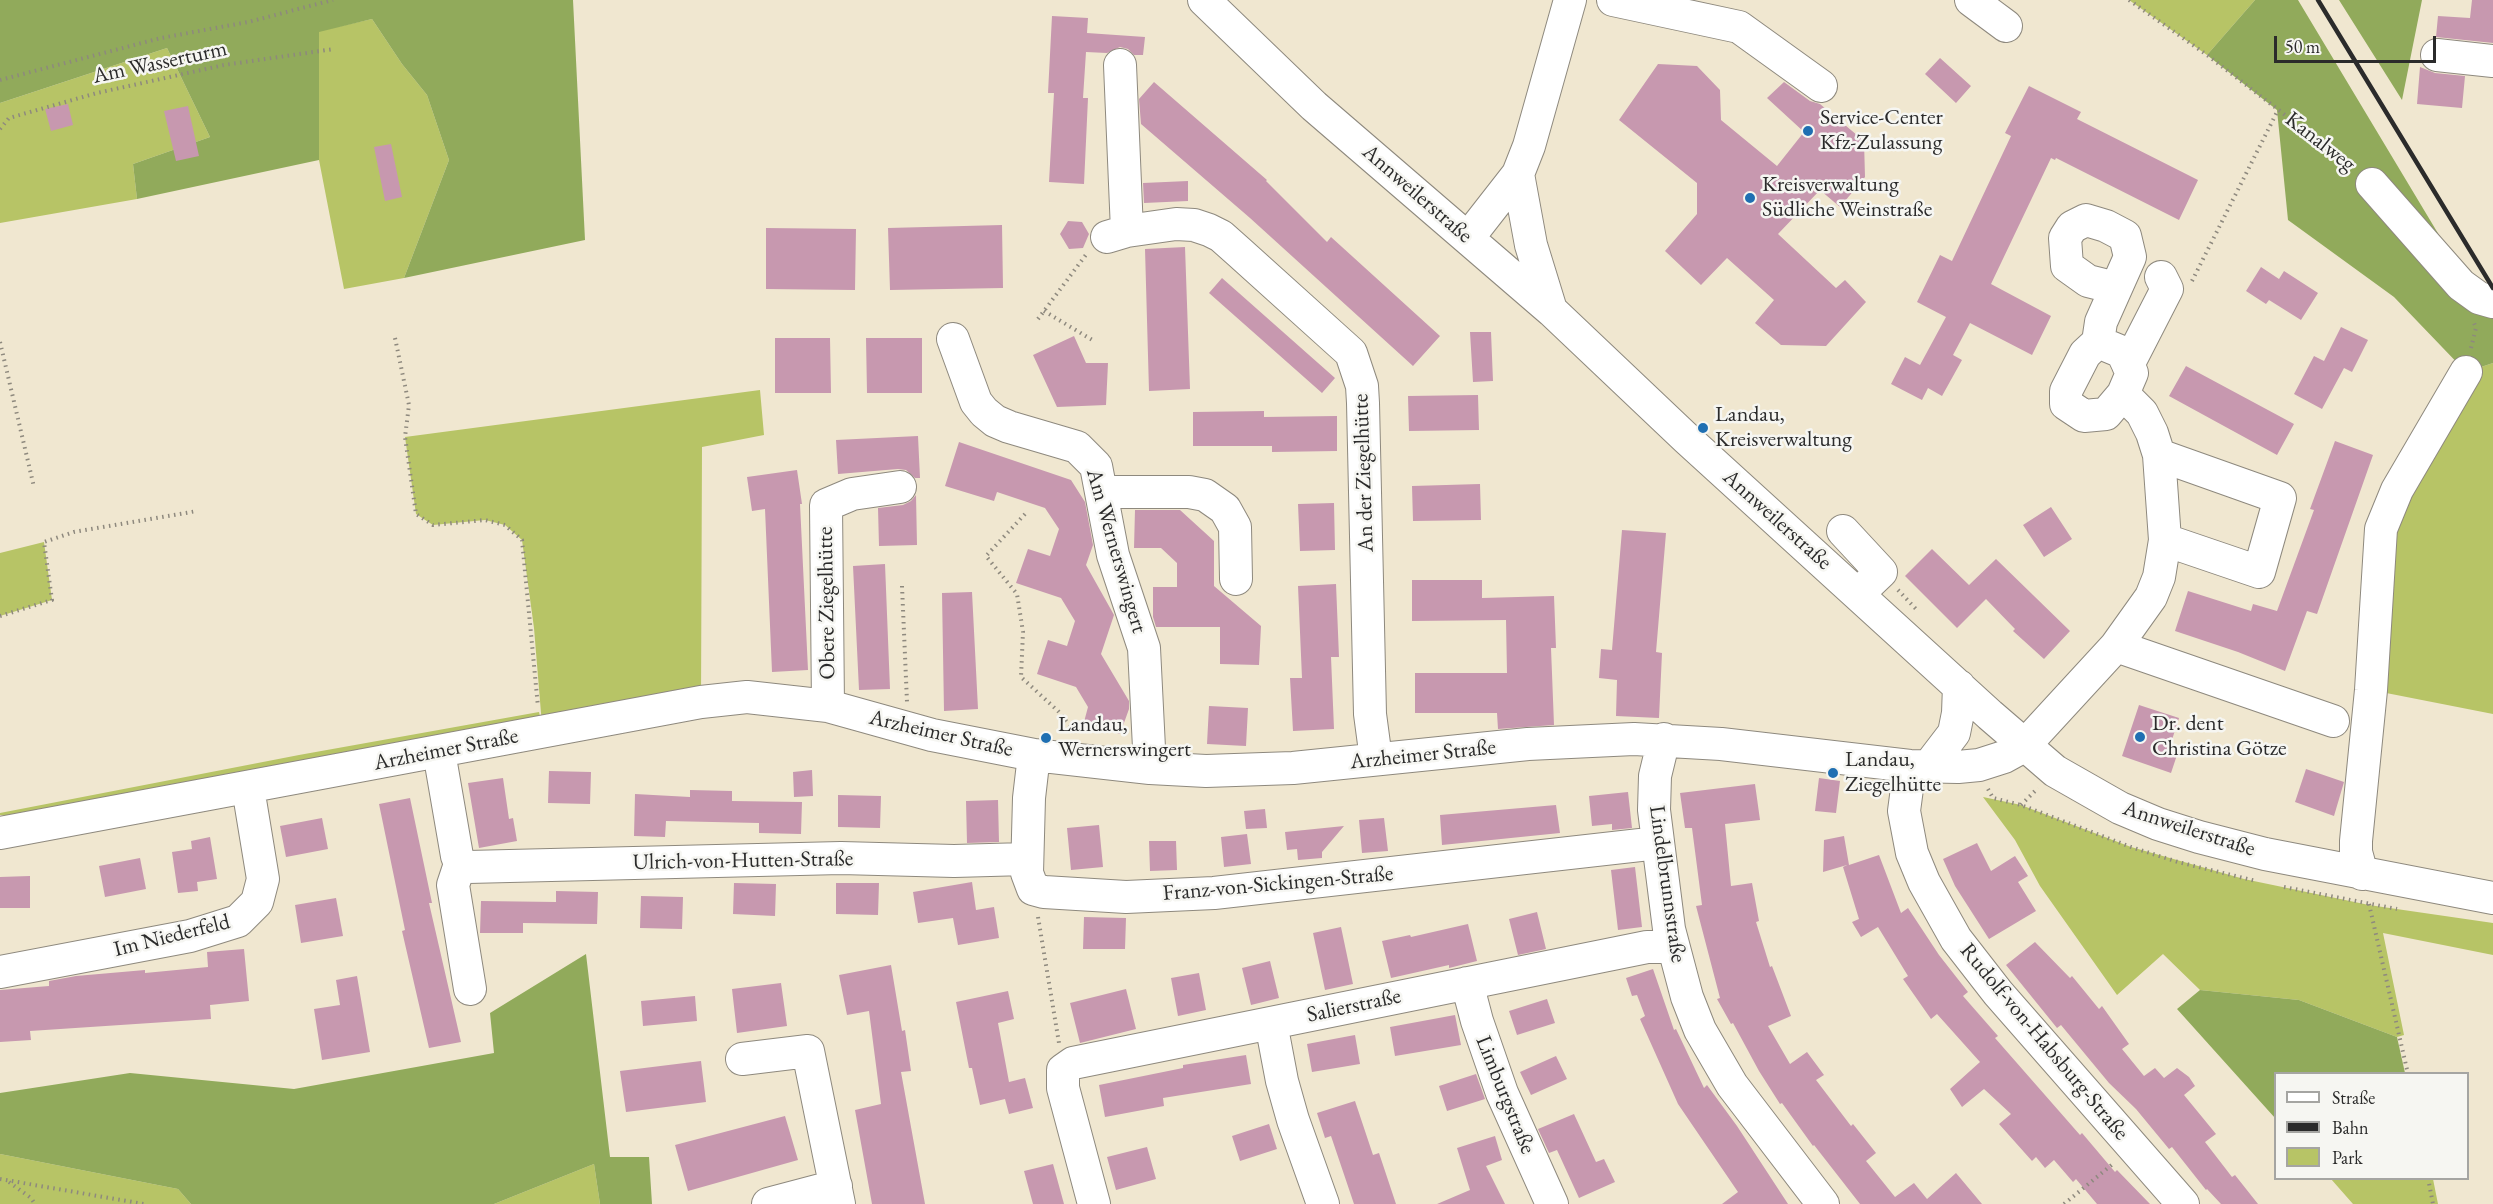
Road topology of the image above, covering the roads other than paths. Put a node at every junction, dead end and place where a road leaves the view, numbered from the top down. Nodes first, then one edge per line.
1 (1204, 0) edge
2 (1570, 0) edge
3 (1613, 0) edge
4 (1971, 0) edge
5 (2006, 26) dead end
6 (2437, 56) dead end
7 (2493, 62) edge
8 (1120, 65) dead end
9 (1821, 86) dead end
10 (1518, 174) junction
11 (2372, 184) road end
12 (1468, 238) junction
13 (2161, 277) dead end
14 (2116, 288) dead end
15 (2493, 302) edge
16 (1551, 310) junction
17 (953, 339) dead end
18 (2098, 342) junction
19 (2466, 372) road end
20 (2126, 379) junction
21 (2159, 455) junction
22 (900, 487) dead end
23 (1103, 492) junction
24 (1843, 531) dead end
25 (2165, 540) junction
26 (1236, 579) dead end
27 (1858, 594) junction
28 (2116, 646) junction
29 (1959, 686) junction
30 (828, 706) junction
31 (2333, 722) dead end
32 (1664, 739) junction
33 (2024, 746) junction
34 (439, 752) junction
35 (1034, 755) junction
36 (1376, 759) junction
37 (1919, 767) junction
38 (1150, 768) junction
39 (248, 788) junction
40 (0, 833) edge
41 (1658, 843) junction
42 (460, 864) junction
43 (1029, 874) junction
44 (2362, 874) junction
45 (2493, 898) edge
46 (1672, 947) junction
47 (0, 972) edge
48 (1467, 983) junction
49 (470, 989) dead end
50 (1270, 1023) junction
51 (742, 1059) dead end
52 (837, 1195) edge
53 (768, 1204) edge
54 (1094, 1204) edge
55 (1323, 1204) edge
56 (1552, 1204) edge
57 (1823, 1204) edge
58 (2183, 1204) edge

1 - 12 street, Annweilerstraße
2 - 10 street
3 - 9 street
4 - 5 street
6 - 7 street
8 - 36 street, An der Ziegelhütte
10 - 12 street
10 - 16 street
11 - 15 street, Kanalweg
12 - 16 street, Annweilerstraße
13 - 20 street
14 - 18 street
16 - 27 street, Annweilerstraße
17 - 23 street, Am Wernerswingert
18 - 20 street
18 - 20 street
19 - 44 street
20 - 21 street, Arzheimer Straße
21 - 25 street, Arzheimer Straße
21 - 25 street
22 - 30 street, Obere Ziegelhütte
23 - 26 street
23 - 38 street, Am Wernerswingert
24 - 27 street
25 - 28 street, Arzheimer Straße
27 - 29 street, Annweilerstraße
28 - 31 street
28 - 33 street, Arzheimer Straße
29 - 33 street, Annweilerstraße
29 - 37 street
30 - 34 street, Arzheimer Straße
30 - 35 street, Arzheimer Straße
32 - 36 street, Arzheimer Straße
32 - 37 street, Arzheimer Straße
32 - 41 street, Lindelbrunnstraße
33 - 37 street, Arzheimer Straße
33 - 44 street, Annweilerstraße
34 - 39 street, Arzheimer Straße
34 - 42 street
35 - 38 street, Arzheimer Straße
35 - 43 street
36 - 38 street, Arzheimer Straße
37 - 58 street, Rudolf-von-Habsburg-Straße
39 - 40 street, Arzheimer Straße
39 - 47 street, Im Niederfeld
41 - 43 street, Franz-von-Sickingen-Straße
41 - 46 street, Lindelbrunnstraße
42 - 43 street, Ulrich-von-Hutten-Straße
42 - 49 street
44 - 45 street, Annweilerstraße
46 - 48 street, Salierstraße
46 - 57 street, Lindelbrunnstraße
48 - 50 street, Salierstraße
48 - 56 street, Limburgstraße
50 - 54 street, Salierstraße
50 - 55 street
51 - 52 street
52 - 53 street

